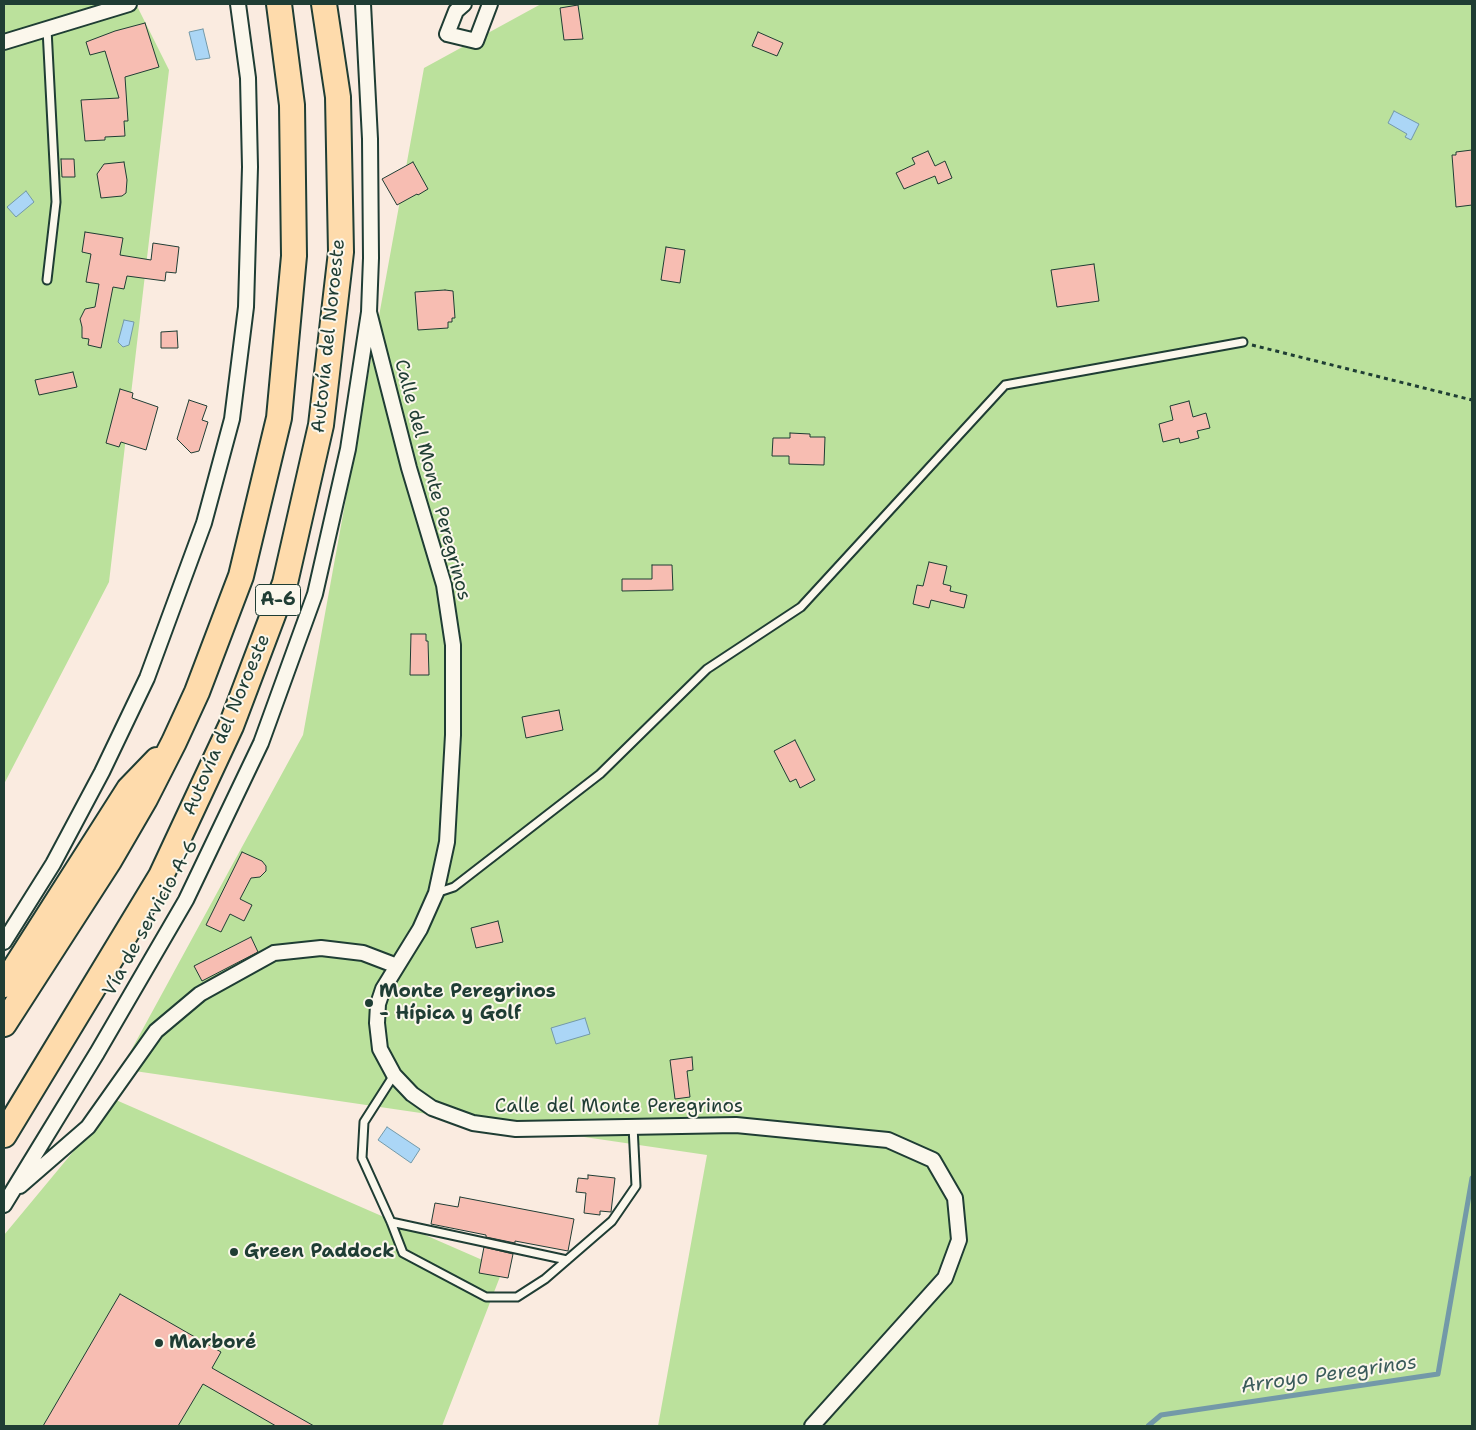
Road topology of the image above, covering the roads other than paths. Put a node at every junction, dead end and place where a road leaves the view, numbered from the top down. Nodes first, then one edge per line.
1 (129, 4) edge
2 (238, 4) edge
3 (279, 4) edge
4 (324, 4) edge
5 (359, 4) edge
6 (363, 4) edge
7 (464, 4) edge
8 (490, 4) edge
9 (47, 29) junction
10 (365, 41) junction
11 (4, 42) edge
12 (47, 280) dead end
13 (369, 312) junction
14 (1243, 342) road end
15 (174, 742) junction
16 (436, 893) junction
17 (4, 942) edge
18 (397, 966) junction
19 (4, 985) edge
20 (4, 1024) edge
21 (394, 1074) junction
22 (633, 1126) junction
23 (4, 1135) edge
24 (7, 1200) edge
25 (391, 1222) junction
26 (567, 1260) junction
27 (812, 1426) edge

1 - 9 street
2 - 17 street
3 - 15 highway, A-6
4 - 23 highway, Autovía del Noroeste / A-6
5 - 10 street
6 - 10 street
7 - 8 street
9 - 11 street
9 - 12 lane
10 - 13 street, Vía de servicio A-6
13 - 16 street, Calle del Monte Peregrinos
13 - 24 street, Vía de servicio A-6
14 - 16 lane
15 - 19 highway
15 - 20 highway, A-6
16 - 18 street, Calle del Monte Peregrinos
18 - 21 street, Calle del Monte Peregrinos
18 - 24 street
21 - 22 street, Calle del Monte Peregrinos
21 - 25 lane
22 - 26 lane
22 - 27 street, Calle del Monte Peregrinos
25 - 26 lane
25 - 26 lane

